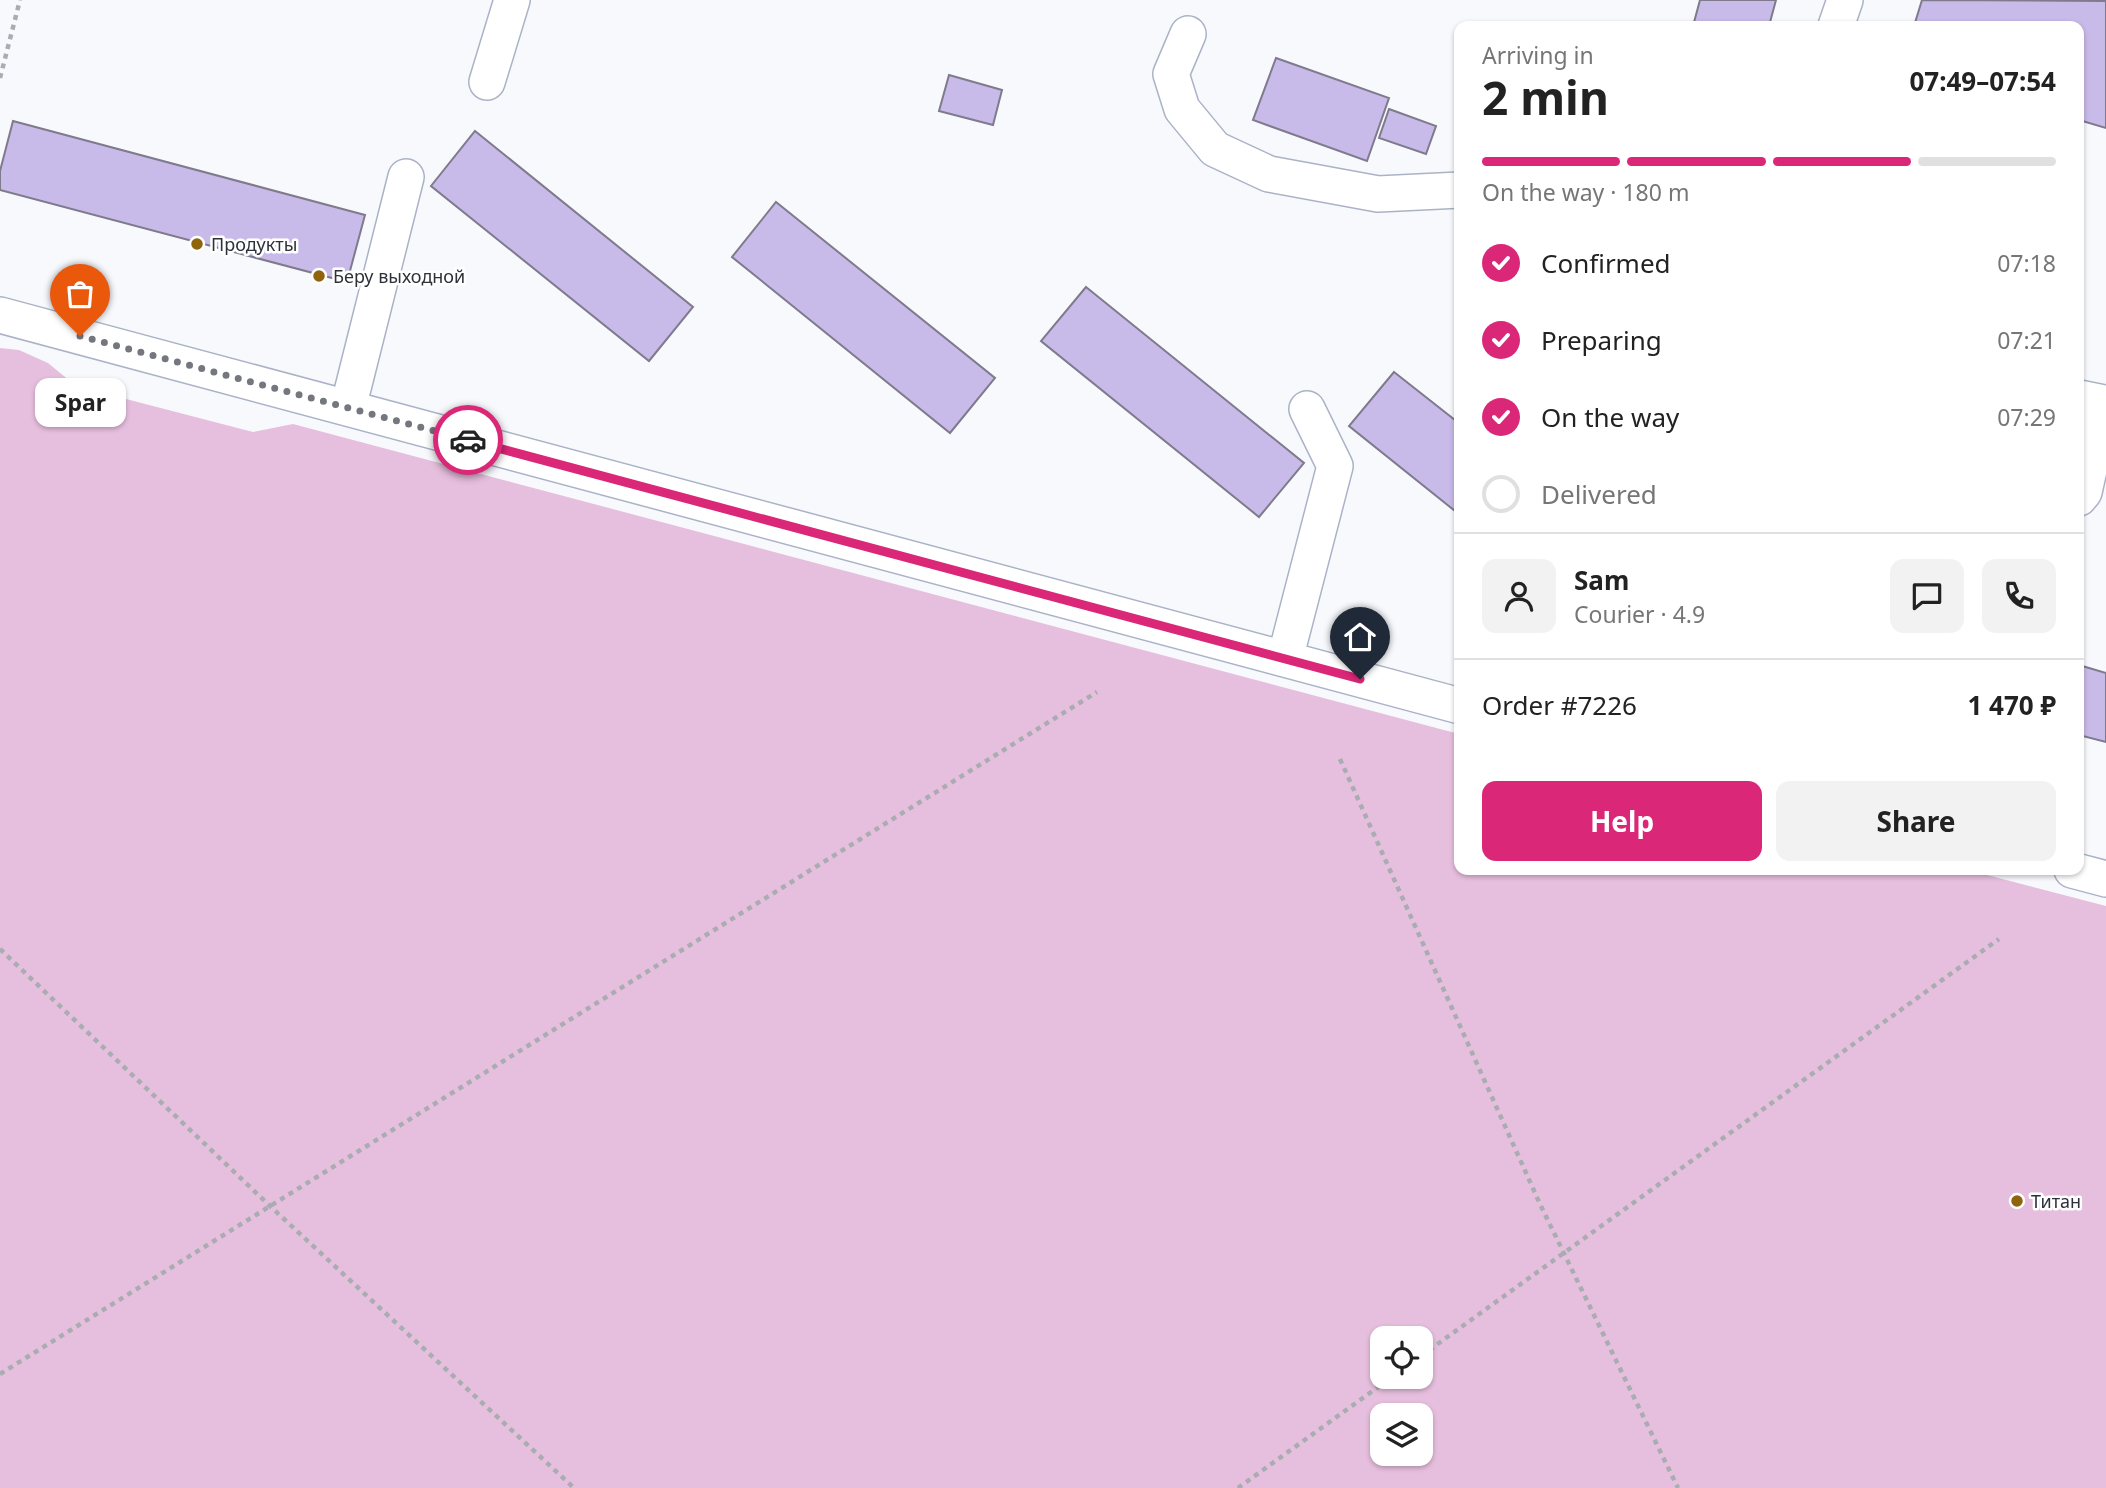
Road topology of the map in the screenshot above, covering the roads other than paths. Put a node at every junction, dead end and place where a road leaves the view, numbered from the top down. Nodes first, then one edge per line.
1 (512, 0) edge
2 (1845, 0) edge
3 (1838, 21) edge
4 (1188, 34) dead end
5 (487, 82) dead end
6 (406, 177) dead end
7 (1454, 190) edge
8 (0, 315) edge
9 (2084, 399) edge
10 (348, 408) junction
11 (1307, 410) dead end
12 (2084, 492) edge
13 (1285, 659) junction
14 (1454, 704) edge
15 (2084, 873) edge
16 (2106, 879) edge

1 - 5 street
2 - 3 street
4 - 7 street
6 - 10 street
8 - 10 street
9 - 12 street
10 - 13 street
11 - 13 street
13 - 14 street
15 - 16 street

